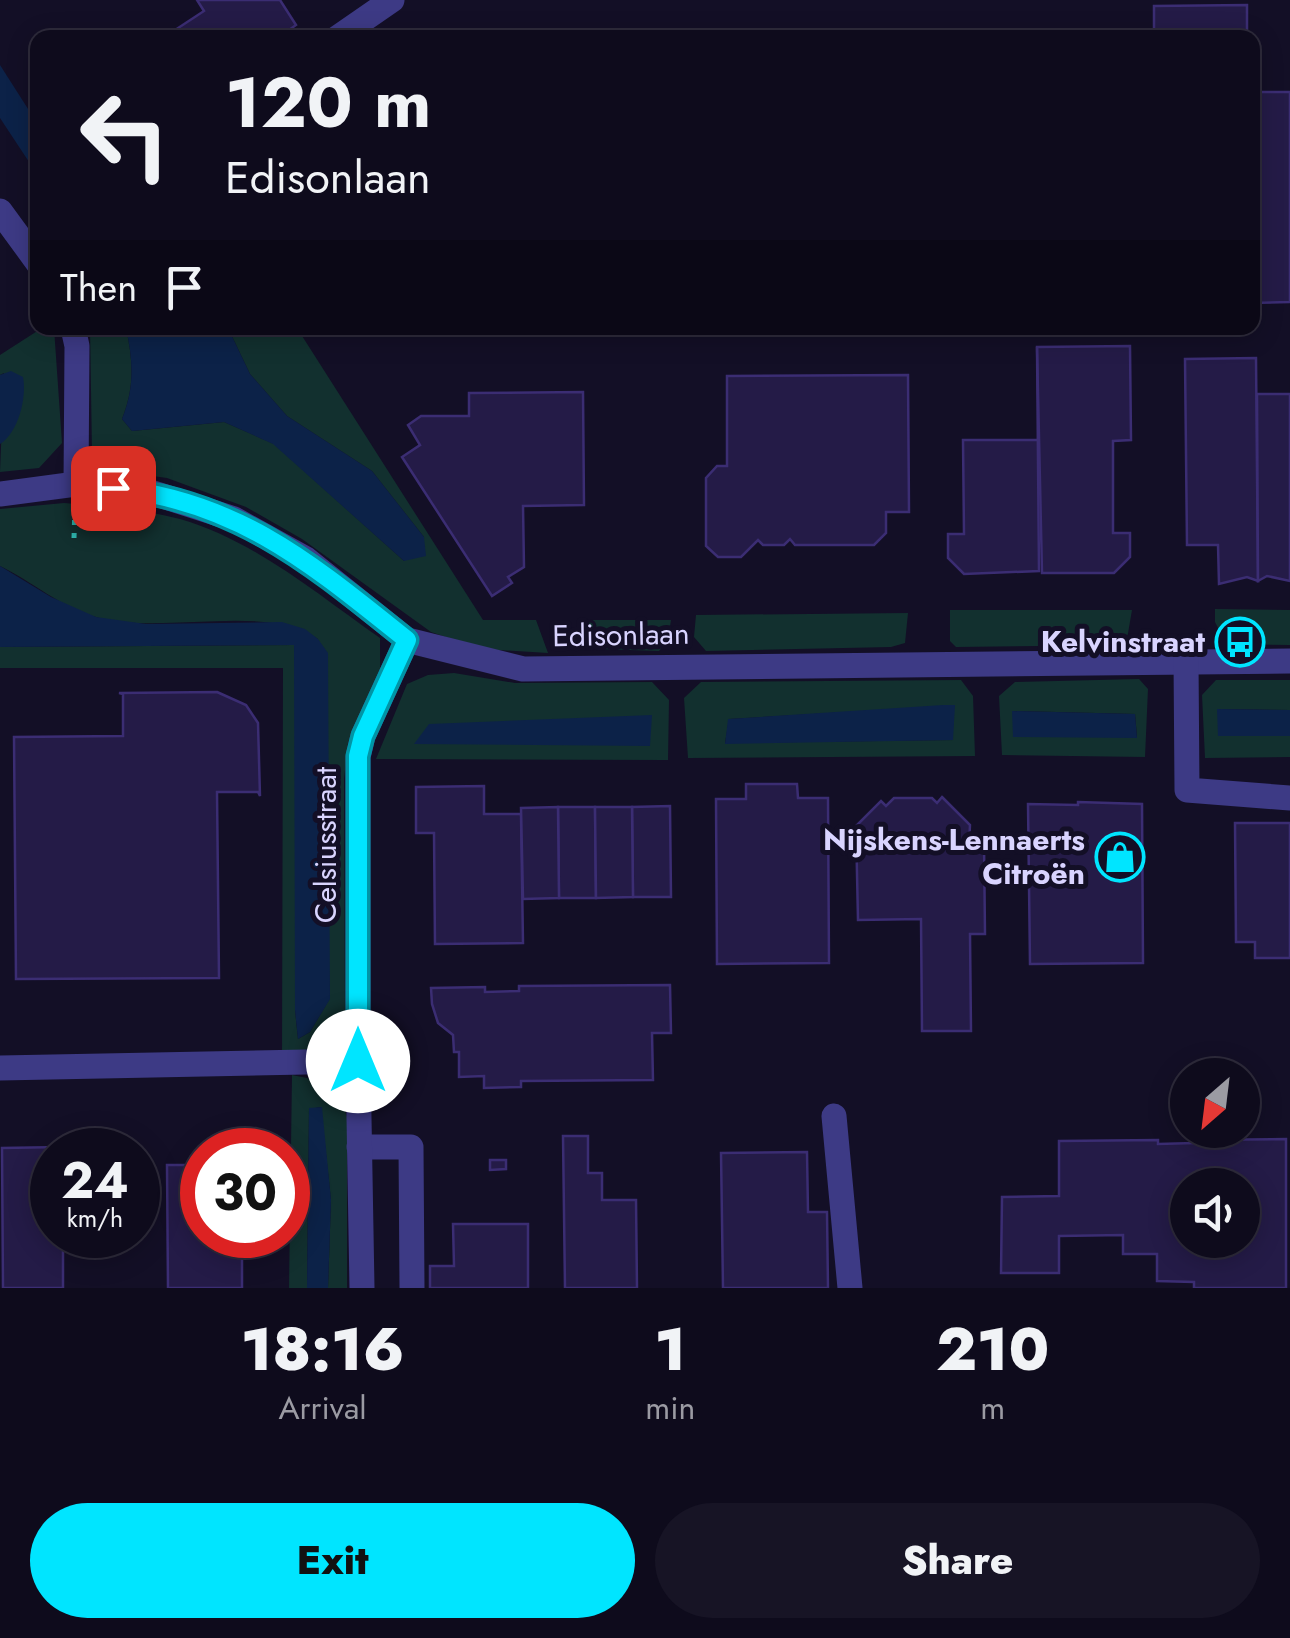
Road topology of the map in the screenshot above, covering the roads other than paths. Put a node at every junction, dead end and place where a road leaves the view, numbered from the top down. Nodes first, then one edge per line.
1 (392, 0) edge
2 (349, 30) edge
3 (0, 211) edge
4 (30, 248) edge
5 (75, 335) edge
6 (76, 484) junction
7 (0, 494) edge
8 (407, 640) junction
9 (1186, 660) junction
10 (1290, 661) edge
11 (1290, 798) edge
12 (358, 1061) junction
13 (0, 1068) edge
14 (834, 1116) dead end
15 (360, 1147) junction
16 (362, 1288) edge
17 (412, 1288) edge
18 (850, 1288) edge

1 - 2 street
3 - 4 street
5 - 6 street
6 - 7 street, Edisonlaan
6 - 8 street, Edisonlaan
8 - 9 street, Edisonlaan
8 - 12 street, Celsiusstraat
9 - 10 street, Edisonlaan
9 - 11 street
12 - 13 street
12 - 15 street, Celsiusstraat
14 - 18 street
15 - 16 street, Celsiusstraat
15 - 17 street

